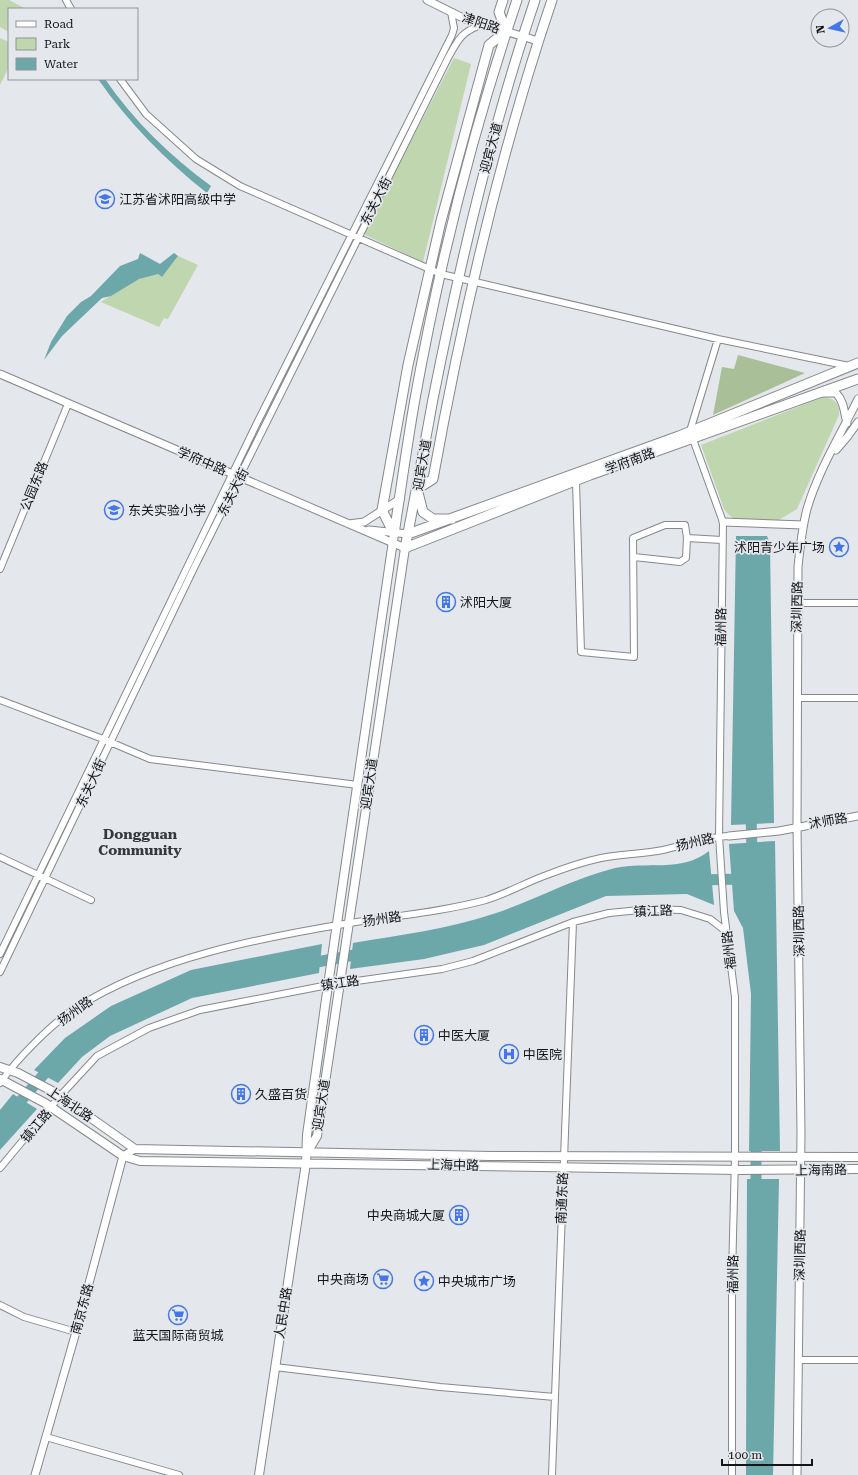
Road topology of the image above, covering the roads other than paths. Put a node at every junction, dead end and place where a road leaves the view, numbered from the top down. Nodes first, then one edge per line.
1 (427, 0) edge
2 (503, 0) edge
3 (517, 0) edge
4 (535, 0) edge
5 (552, 0) edge
6 (451, 12) junction
7 (481, 25) junction
8 (506, 31) junction
9 (523, 37) junction
10 (538, 41) junction
11 (121, 80) edge
12 (351, 234) junction
13 (358, 237) junction
14 (429, 269) junction
15 (441, 274) junction
16 (459, 279) junction
17 (473, 282) junction
18 (718, 339) junction
19 (854, 364) edge
20 (0, 374) edge
21 (858, 379) edge
22 (821, 393) junction
23 (858, 399) edge
24 (68, 404) junction
25 (858, 422) edge
26 (847, 423) junction
27 (692, 435) junction
28 (830, 456) junction
29 (233, 474) junction
30 (240, 477) junction
31 (576, 481) junction
32 (417, 489) junction
33 (400, 499) junction
34 (382, 510) junction
35 (452, 519) junction
36 (723, 522) junction
37 (347, 524) junction
38 (803, 525) junction
39 (408, 534) junction
40 (393, 538) junction
41 (687, 538) junction
42 (722, 540) junction
43 (405, 548) junction
44 (634, 557) junction
45 (0, 569) edge
46 (797, 603) junction
47 (858, 603) edge
48 (797, 698) junction
49 (858, 698) edge
50 (0, 700) edge
51 (103, 739) junction
52 (110, 742) junction
53 (358, 785) junction
54 (858, 816) edge
55 (797, 827) junction
56 (718, 836) junction
57 (729, 836) joint
58 (0, 857) edge
59 (38, 875) junction
60 (45, 880) junction
61 (91, 900) dead end
62 (573, 922) junction
63 (349, 923) junction
64 (337, 926) junction
65 (727, 932) junction
66 (0, 954) edge
67 (0, 972) edge
68 (340, 979) junction
69 (329, 980) junction
70 (0, 1066) edge
71 (14, 1071) junction
72 (3, 1081) edge
73 (57, 1094) junction
74 (48, 1105) junction
75 (135, 1149) junction
76 (307, 1152) junction
77 (123, 1156) junction
78 (563, 1156) junction
79 (858, 1157) edge
80 (738, 1158) junction
81 (785, 1158) joint
82 (801, 1158) junction
83 (306, 1163) junction
84 (563, 1167) junction
85 (0, 1168) edge
86 (858, 1169) edge
87 (738, 1170) junction
88 (784, 1170) joint
89 (801, 1170) junction
90 (0, 1305) edge
91 (76, 1332) junction
92 (798, 1360) junction
93 (858, 1360) edge
94 (274, 1367) junction
95 (555, 1397) junction
96 (46, 1437) junction
97 (35, 1475) edge
98 (179, 1475) edge
99 (259, 1475) edge
100 (552, 1475) edge
101 (732, 1475) edge
102 (797, 1475) edge

1 - 6 street, 津阳路
2 - 8 main road
3 - 8 main road, 迎宾大道
4 - 9 main road, 迎宾大道
5 - 10 main road
6 - 7 street, 津阳路
6 - 12 street, 东关大街
7 - 8 street, 津阳路
7 - 13 street, 东关大街
8 - 9 street, 津阳路
8 - 14 main road
8 - 15 main road, 迎宾大道
9 - 10 street, 津阳路
9 - 16 main road, 迎宾大道
10 - 17 main road
11 - 12 street
12 - 13 street
12 - 29 street, 东关大街
13 - 14 street
13 - 30 street, 东关大街
14 - 15 street
14 - 34 main road
15 - 16 street
15 - 33 main road, 迎宾大道
16 - 17 street
16 - 32 main road, 迎宾大道
17 - 18 street
17 - 32 main road
18 - 19 street
18 - 27 street
19 - 27 main road, 学府南路
20 - 24 street, 学府中路
21 - 22 main road, 学府南路
22 - 26 street
22 - 27 main road, 学府南路
23 - 26 street, 深圳西路
24 - 29 street, 学府中路
24 - 45 street, 公园东路
25 - 28 street
26 - 28 street, 深圳西路
27 - 31 main road, 学府南路
27 - 35 main road, 学府南路
27 - 36 street, 福州路
28 - 38 street, 深圳西路
29 - 30 street, 学府中路
29 - 51 street, 东关大街
30 - 37 street, 学府中路
30 - 52 street, 东关大街
31 - 43 main road, 学府南路
31 - 44 street
32 - 35 main road
32 - 39 main road, 迎宾大道
33 - 34 street
33 - 40 main road, 迎宾大道
34 - 37 street
34 - 40 main road
35 - 39 main road, 学府南路
36 - 38 street
36 - 42 street, 福州路
37 - 40 street, 学府中路
38 - 46 street, 深圳西路
39 - 40 street
39 - 43 main road, 迎宾大道
40 - 43 street
40 - 53 main road, 迎宾大道
41 - 42 street
41 - 44 street
41 - 44 street
42 - 56 street, 福州路
43 - 63 main road, 迎宾大道
46 - 47 street
46 - 48 street, 深圳西路
48 - 49 street
48 - 55 street, 深圳西路
50 - 51 street
51 - 52 street
51 - 59 street, 东关大街
52 - 53 street
52 - 60 street, 东关大街
53 - 64 main road, 迎宾大道
54 - 55 street, 沭师路
55 - 57 street, 扬州路
55 - 82 street, 深圳西路
56 - 57 street, 扬州路
56 - 63 street, 扬州路
56 - 65 street, 福州路
58 - 59 street
59 - 60 street
59 - 66 street, 东关大街
60 - 61 street
60 - 67 street, 东关大街
62 - 65 street, 镇江路
62 - 68 street, 镇江路
62 - 78 street, 南通东路
63 - 64 street, 扬州路
63 - 68 main road, 迎宾大道
64 - 69 main road, 迎宾大道
64 - 71 street, 扬州路
65 - 80 street, 福州路
68 - 69 street, 镇江路
68 - 76 main road, 迎宾大道
69 - 73 street, 镇江路
69 - 76 main road, 迎宾大道
70 - 71 main road, 上海北路
71 - 72 street, 扬州路
71 - 73 main road, 上海北路
72 - 74 main road, 上海北路
73 - 74 street, 镇江路
73 - 75 main road, 上海北路
74 - 77 main road, 上海北路
74 - 85 street, 镇江路
75 - 76 main road, 上海中路
75 - 77 street
76 - 78 main road, 上海中路
76 - 83 main road, 人民中路
77 - 83 main road, 上海中路
77 - 91 street, 南京东路
78 - 80 main road, 上海中路
78 - 84 street, 南通东路
79 - 82 main road, 上海南路
80 - 81 main road, 上海中路
80 - 87 street, 福州路
81 - 82 main road, 上海南路
82 - 89 street, 深圳西路
83 - 84 main road, 上海中路
83 - 94 main road, 人民中路
84 - 87 main road, 上海中路
84 - 95 street, 南通东路
86 - 89 main road, 上海南路
87 - 88 main road, 上海中路
87 - 101 street, 福州路
88 - 89 main road, 上海南路
89 - 92 street, 深圳西路
90 - 91 street
91 - 96 street, 南京东路
92 - 93 street
92 - 102 street, 深圳西路
94 - 95 street
94 - 99 main road, 人民中路
95 - 100 street, 南通东路
96 - 97 street, 南京东路
96 - 98 street

